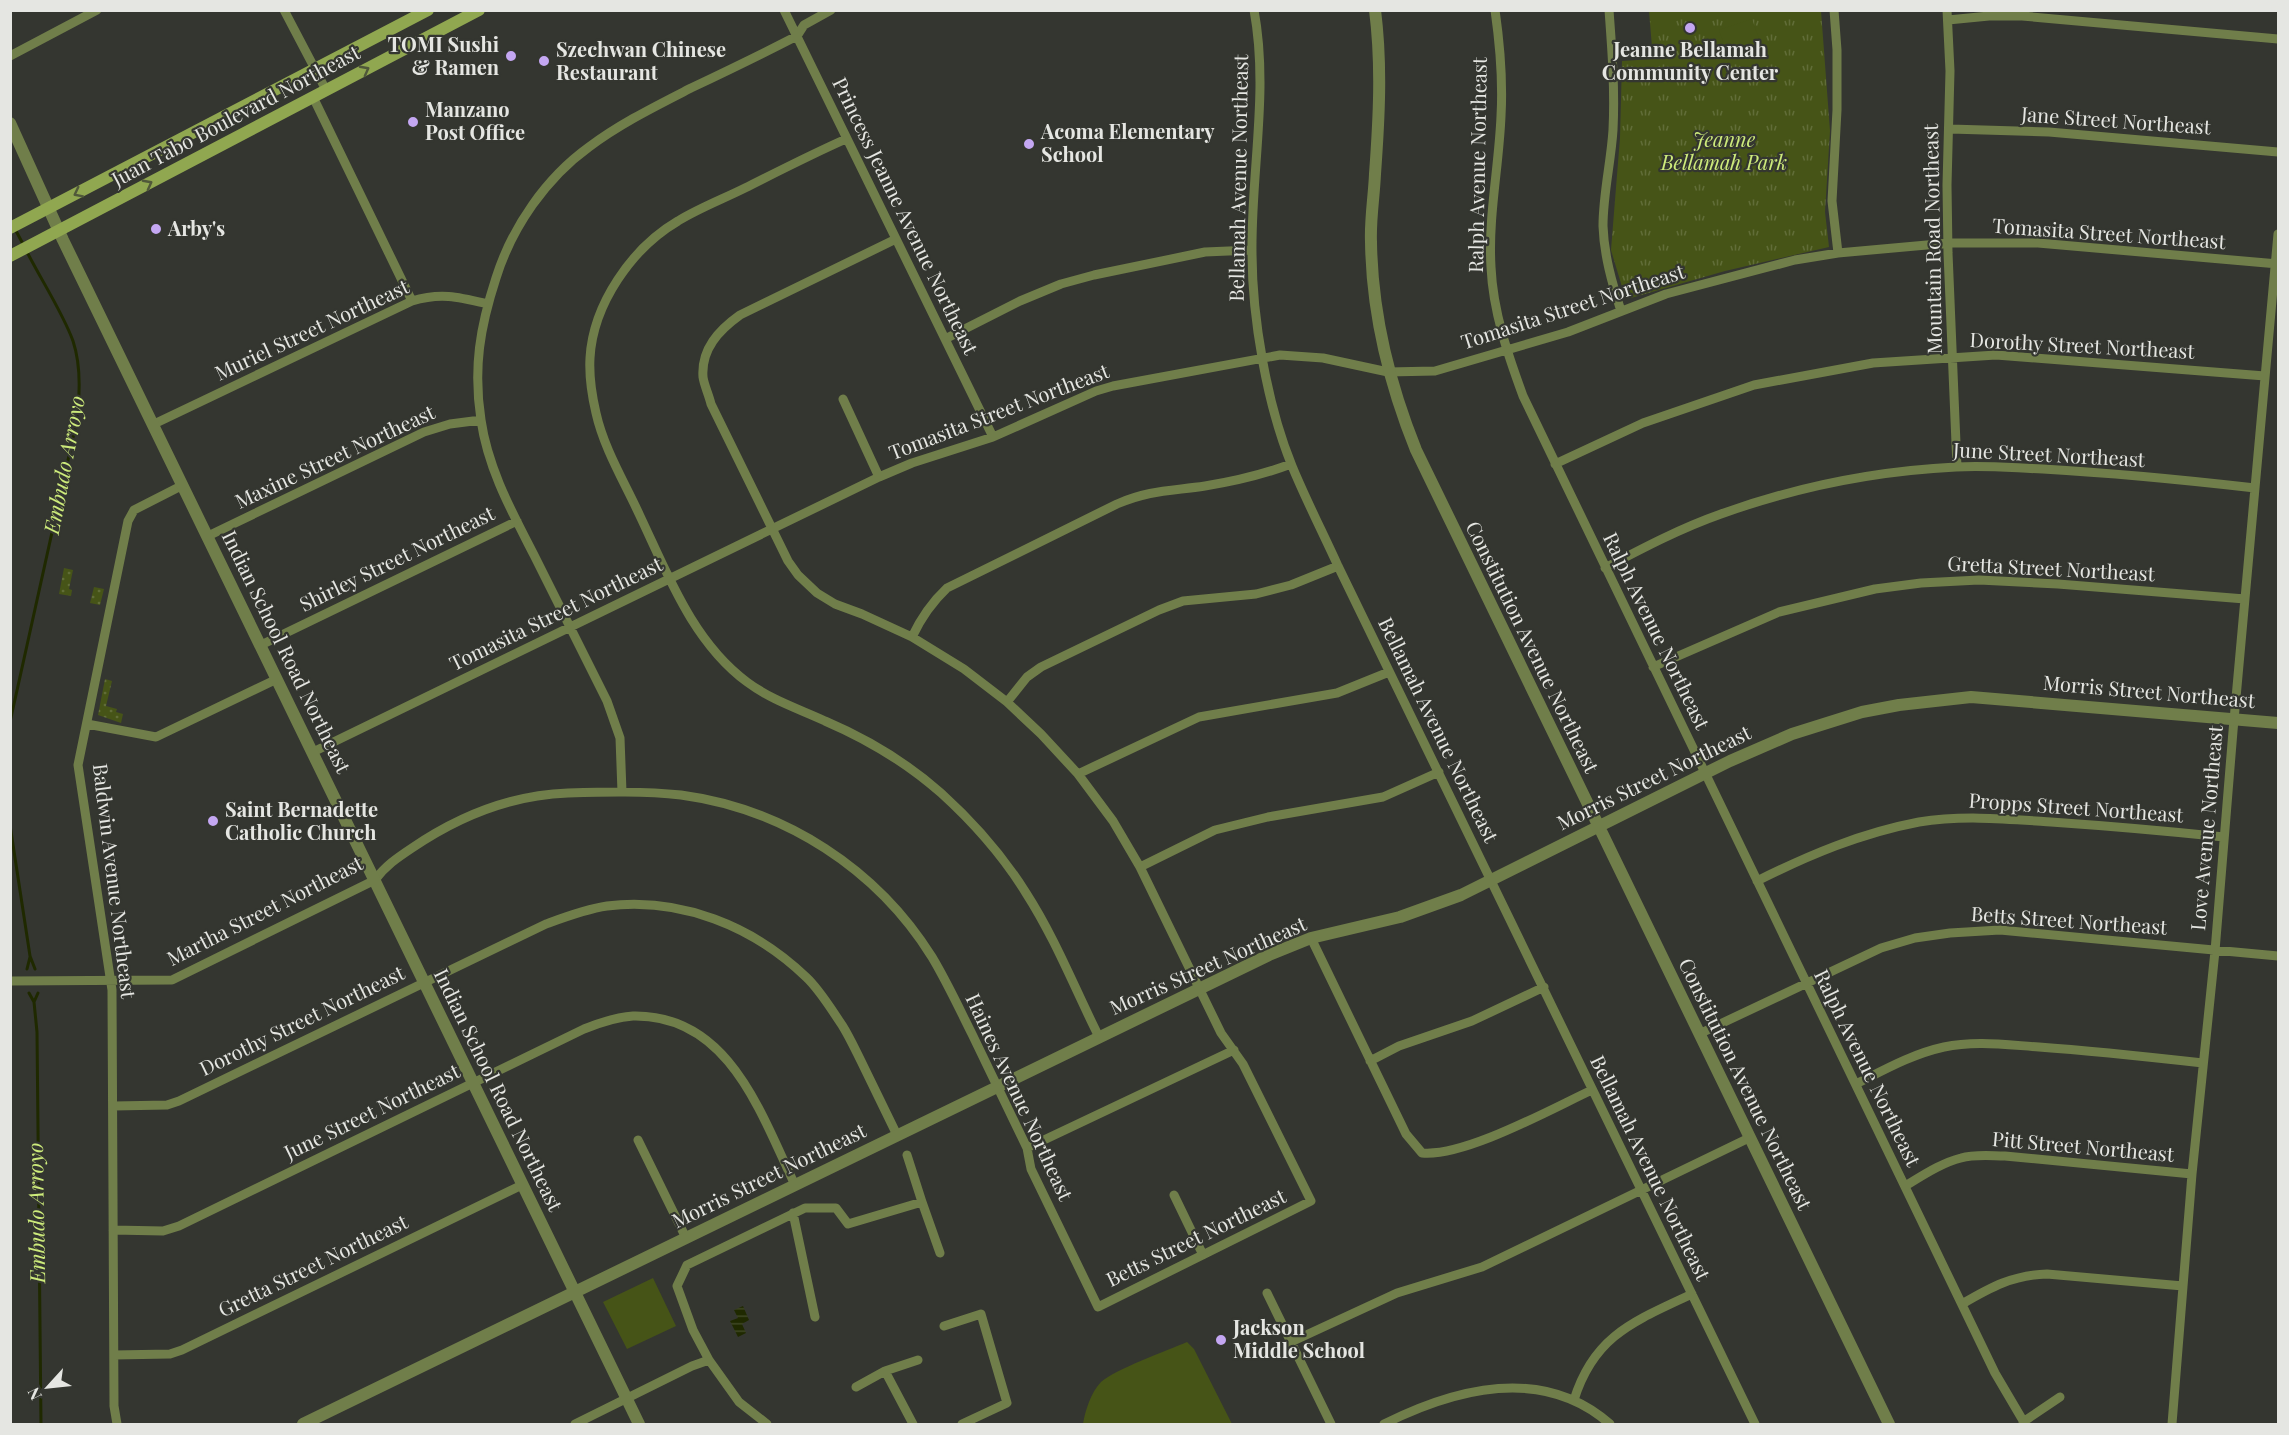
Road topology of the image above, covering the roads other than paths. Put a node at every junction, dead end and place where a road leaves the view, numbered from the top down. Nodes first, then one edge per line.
1 (97, 10) edge
2 (284, 10) edge
3 (428, 10) edge
4 (479, 10) edge
5 (784, 10) edge
6 (831, 10) edge
7 (1254, 10) edge
8 (1375, 10) edge
9 (1495, 10) edge
10 (1609, 10) edge
11 (1834, 10) edge
12 (1947, 15) edge
13 (797, 36) junction
14 (2278, 39) edge
15 (10, 56) edge
16 (316, 70) junction
17 (326, 90) junction
18 (313, 98) junction
19 (10, 123) edge
20 (1950, 129) junction
21 (846, 139) junction
22 (2278, 152) edge
23 (49, 208) junction
24 (10, 228) edge
25 (59, 231) junction
26 (2278, 234) edge
27 (896, 239) junction
28 (1949, 243) junction
29 (1252, 250) junction
30 (1838, 253) junction
31 (10, 256) edge
32 (2277, 264) edge
33 (412, 301) junction
34 (488, 304) junction
35 (1621, 311) junction
36 (945, 339) junction
37 (1507, 351) junction
38 (1952, 357) junction
39 (1263, 358) junction
40 (1388, 372) junction
41 (2265, 376) junction
42 (843, 399) dead end
43 (481, 420) junction
44 (154, 424) junction
45 (993, 437) junction
46 (1291, 464) junction
47 (1555, 464) junction
48 (1958, 467) junction
49 (879, 477) junction
50 (183, 485) junction
51 (2255, 488) junction
52 (517, 521) junction
53 (773, 530) junction
54 (208, 536) junction
55 (1338, 566) junction
56 (1605, 567) junction
57 (670, 578) junction
58 (2246, 599) junction
59 (571, 629) junction
60 (912, 637) junction
61 (261, 645) junction
62 (1653, 667) junction
63 (1389, 672) junction
64 (276, 679) junction
65 (1007, 702) junction
66 (2234, 718) junction
67 (2278, 723) edge
68 (87, 724) junction
69 (313, 752) junction
70 (1439, 772) junction
71 (1078, 774) junction
72 (1705, 774) junction
73 (622, 792) junction
74 (1598, 828) junction
75 (2224, 837) junction
76 (1140, 867) junction
77 (1491, 879) junction
78 (375, 880) junction
79 (1757, 881) junction
80 (1311, 939) junction
81 (2215, 951) junction
82 (2278, 956) edge
83 (112, 980) junction
84 (10, 981) edge
85 (424, 982) junction
86 (1806, 983) junction
87 (1544, 987) junction
88 (1200, 989) junction
89 (1699, 1034) junction
90 (1099, 1037) junction
91 (1234, 1050) junction
92 (1370, 1061) junction
93 (2203, 1063) junction
94 (473, 1084) junction
95 (1856, 1084) junction
96 (997, 1087) junction
97 (1592, 1090) junction
98 (114, 1106) junction
99 (897, 1135) junction
100 (1749, 1138) junction
101 (638, 1140) dead end
102 (1027, 1148) junction
103 (907, 1155) dead end
104 (2192, 1174) junction
105 (522, 1185) junction
106 (795, 1185) junction
107 (1905, 1186) junction
108 (1641, 1190) junction
109 (1174, 1194) dead end
110 (922, 1202) junction
111 (793, 1214) junction
112 (113, 1230) junction
113 (686, 1238) junction
114 (940, 1253) dead end
115 (1203, 1255) junction
116 (2183, 1286) junction
117 (575, 1292) junction
118 (1267, 1293) dead end
119 (1692, 1294) junction
120 (1962, 1304) junction
121 (1098, 1307) joint
122 (814, 1317) dead end
123 (944, 1326) dead end
124 (1291, 1342) junction
125 (114, 1355) junction
126 (709, 1360) junction
127 (918, 1360) dead end
128 (885, 1371) junction
129 (856, 1387) dead end
130 (2060, 1397) dead end
131 (627, 1399) junction
132 (1574, 1400) junction
133 (2024, 1423) edge
134 (117, 1425) edge
135 (303, 1425) edge
136 (575, 1425) edge
137 (639, 1425) edge
138 (767, 1425) edge
139 (913, 1425) edge
140 (962, 1425) edge
141 (1331, 1425) edge
142 (1384, 1425) edge
143 (1610, 1425) edge
144 (1755, 1425) edge
145 (1889, 1425) edge
146 (2172, 1425) edge

1 - 15 street
2 - 16 street
3 - 16 main road, Juan Tabo Boulevard Northeast
17 -> 4 main road, Juan Tabo Boulevard Northeast
5 - 13 street, Princess Jeanne Avenue Northeast
6 - 13 street
7 - 29 street, Bellamah Avenue Northeast
8 - 40 street, Constitution Avenue Northeast
9 - 37 street, Ralph Avenue Northeast
10 - 35 street
11 - 30 street
12 - 14 street
12 - 20 street, Mountain Road Northeast
13 - 21 street, Princess Jeanne Avenue Northeast
13 - 34 street
16 - 17 street
16 -> 23 main road, Juan Tabo Boulevard Northeast
17 - 18 main road, Juan Tabo Boulevard Northeast
25 -> 18 main road, Juan Tabo Boulevard Northeast
18 - 33 street
19 - 23 street, Indian School Road Northeast
20 - 22 street, Jane Street Northeast
20 - 28 street, Mountain Road Northeast
21 - 27 street, Princess Jeanne Avenue Northeast
21 - 57 street
23 - 24 main road, Juan Tabo Boulevard Northeast
23 - 25 street, Indian School Road Northeast
25 - 31 main road, Juan Tabo Boulevard Northeast
25 - 44 street, Indian School Road Northeast
26 - 32 street, Love Avenue Northeast
27 - 36 street, Princess Jeanne Avenue Northeast
27 - 53 street
28 - 30 street, Tomasita Street Northeast
28 - 32 street, Tomasita Street Northeast
28 - 38 street, Mountain Road Northeast
29 - 36 street
29 - 39 street, Bellamah Avenue Northeast
30 - 35 street, Tomasita Street Northeast
32 - 41 street, Love Avenue Northeast
33 - 34 street, Muriel Street Northeast
33 - 44 street, Muriel Street Northeast
34 - 43 street
35 - 37 street, Tomasita Street Northeast
36 - 45 street, Princess Jeanne Avenue Northeast
37 - 40 street, Tomasita Street Northeast
37 - 47 street, Ralph Avenue Northeast
38 - 41 street, Dorothy Street Northeast
38 - 47 street, Dorothy Street Northeast
38 - 48 street, Mountain Road Northeast
39 - 40 street, Tomasita Street Northeast
39 - 45 street, Tomasita Street Northeast
39 - 46 street, Bellamah Avenue Northeast
40 - 74 street, Constitution Avenue Northeast
41 - 51 street, Love Avenue Northeast
42 - 49 street
43 - 52 street
43 - 54 street, Maxine Street Northeast
44 - 50 street, Indian School Road Northeast
45 - 49 street, Tomasita Street Northeast
46 - 55 street, Bellamah Avenue Northeast
46 - 60 street
47 - 56 street, Ralph Avenue Northeast
48 - 51 street, June Street Northeast
48 - 56 street, June Street Northeast
49 - 53 street, Tomasita Street Northeast
50 - 54 street, Indian School Road Northeast
50 - 68 street, Baldwin Avenue Northeast
51 - 58 street, Love Avenue Northeast
52 - 59 street
52 - 61 street, Shirley Street Northeast
53 - 57 street, Tomasita Street Northeast
53 - 60 street
54 - 61 street, Indian School Road Northeast
55 - 63 street, Bellamah Avenue Northeast
55 - 65 street
56 - 62 street, Ralph Avenue Northeast
57 - 59 street, Tomasita Street Northeast
57 - 90 street
58 - 62 street, Gretta Street Northeast
58 - 66 street, Love Avenue Northeast
59 - 69 street, Tomasita Street Northeast
59 - 73 street
60 - 65 street
61 - 64 street, Indian School Road Northeast
62 - 72 street, Ralph Avenue Northeast
63 - 70 street, Bellamah Avenue Northeast
63 - 71 street
64 - 68 street
64 - 69 street, Indian School Road Northeast
65 - 71 street
66 - 67 street, Morris Street Northeast
66 - 72 street, Morris Street Northeast
66 - 75 street, Love Avenue Northeast
68 - 83 street, Baldwin Avenue Northeast
69 - 78 street, Indian School Road Northeast
70 - 76 street
70 - 77 street, Bellamah Avenue Northeast
71 - 76 street
72 - 74 street, Morris Street Northeast
72 - 79 street, Ralph Avenue Northeast
73 - 78 street, Martha Street Northeast
73 - 96 street, Haines Avenue Northeast
74 - 77 street, Morris Street Northeast
74 - 89 street, Constitution Avenue Northeast
75 - 79 street, Propps Street Northeast
75 - 81 street, Love Avenue Northeast
76 - 88 street
77 - 80 street, Morris Street Northeast
77 - 87 street, Bellamah Avenue Northeast
78 - 83 street, Martha Street Northeast
78 - 85 street, Indian School Road Northeast
79 - 86 street, Ralph Avenue Northeast
80 - 88 street, Morris Street Northeast
80 - 92 street
81 - 82 street, Betts Street Northeast
81 - 86 street, Betts Street Northeast
81 - 93 street, Love Avenue Northeast
83 - 84 street, Martha Street Northeast
83 - 98 street, Baldwin Avenue Northeast
85 - 94 street, Indian School Road Northeast
85 - 98 street, Dorothy Street Northeast
85 - 99 street, Dorothy Street Northeast
86 - 89 street, Betts Street Northeast
86 - 95 street, Ralph Avenue Northeast
87 - 92 street
87 - 97 street, Bellamah Avenue Northeast
88 - 90 street, Morris Street Northeast
88 - 91 street
89 - 100 street, Constitution Avenue Northeast
90 - 96 street, Morris Street Northeast
91 - 102 street
91 - 115 street, Betts Street Northeast
92 - 97 street
93 - 95 street
93 - 104 street, Love Avenue Northeast
94 - 105 street, Indian School Road Northeast
94 - 106 street, June Street Northeast
94 - 112 street, June Street Northeast
95 - 107 street, Ralph Avenue Northeast
96 - 99 street, Morris Street Northeast
96 - 102 street, Haines Avenue Northeast
97 - 108 street, Bellamah Avenue Northeast
98 - 112 street, Baldwin Avenue Northeast
99 - 106 street, Morris Street Northeast
100 - 108 street
100 - 145 street, Constitution Avenue Northeast
101 - 113 street
102 - 121 street, Haines Avenue Northeast
103 - 110 street
104 - 107 street, Pitt Street Northeast
104 - 116 street, Love Avenue Northeast
105 - 117 street, Indian School Road Northeast
105 - 125 street, Gretta Street Northeast
106 - 113 street, Morris Street Northeast
107 - 120 street, Ralph Avenue Northeast
108 - 119 street, Bellamah Avenue Northeast
108 - 124 street
109 - 115 street
110 - 111 street
110 - 114 street
111 - 122 street
111 - 126 street
112 - 125 street, Baldwin Avenue Northeast
113 - 117 street, Morris Street Northeast
115 - 121 street, Betts Street Northeast
116 - 120 street
116 - 146 street, Love Avenue Northeast
117 - 131 street, Indian School Road Northeast
117 - 135 street, Morris Street Northeast
118 - 124 street
119 - 132 street
119 - 144 street, Bellamah Avenue Northeast
120 - 133 street, Ralph Avenue Northeast
123 - 140 street
124 - 141 street
125 - 134 street, Baldwin Avenue Northeast
126 - 131 street
126 - 138 street
127 - 128 street
128 - 129 street
128 - 139 street
130 - 133 street
131 - 136 street
131 - 137 street, Indian School Road Northeast
132 - 142 street
132 - 143 street

